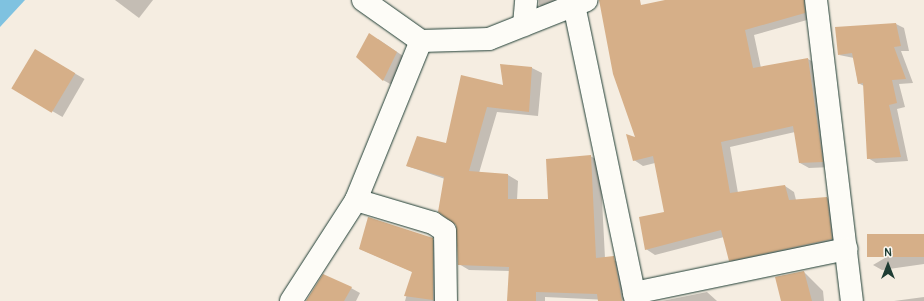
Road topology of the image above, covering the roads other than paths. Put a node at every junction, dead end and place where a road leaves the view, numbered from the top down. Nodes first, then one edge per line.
1 (363, 0) edge
2 (526, 0) edge
3 (816, 0) edge
4 (580, 2) edge
5 (524, 25) junction
6 (421, 41) junction
7 (356, 200) junction
8 (847, 250) junction
9 (635, 297) edge
10 (292, 301) edge
11 (446, 301) edge
12 (852, 301) edge

1 - 6 street
2 - 5 street
3 - 8 street
4 - 5 street
4 - 9 street
5 - 6 street
6 - 7 street
7 - 10 street
7 - 11 street
8 - 9 street
8 - 12 street

